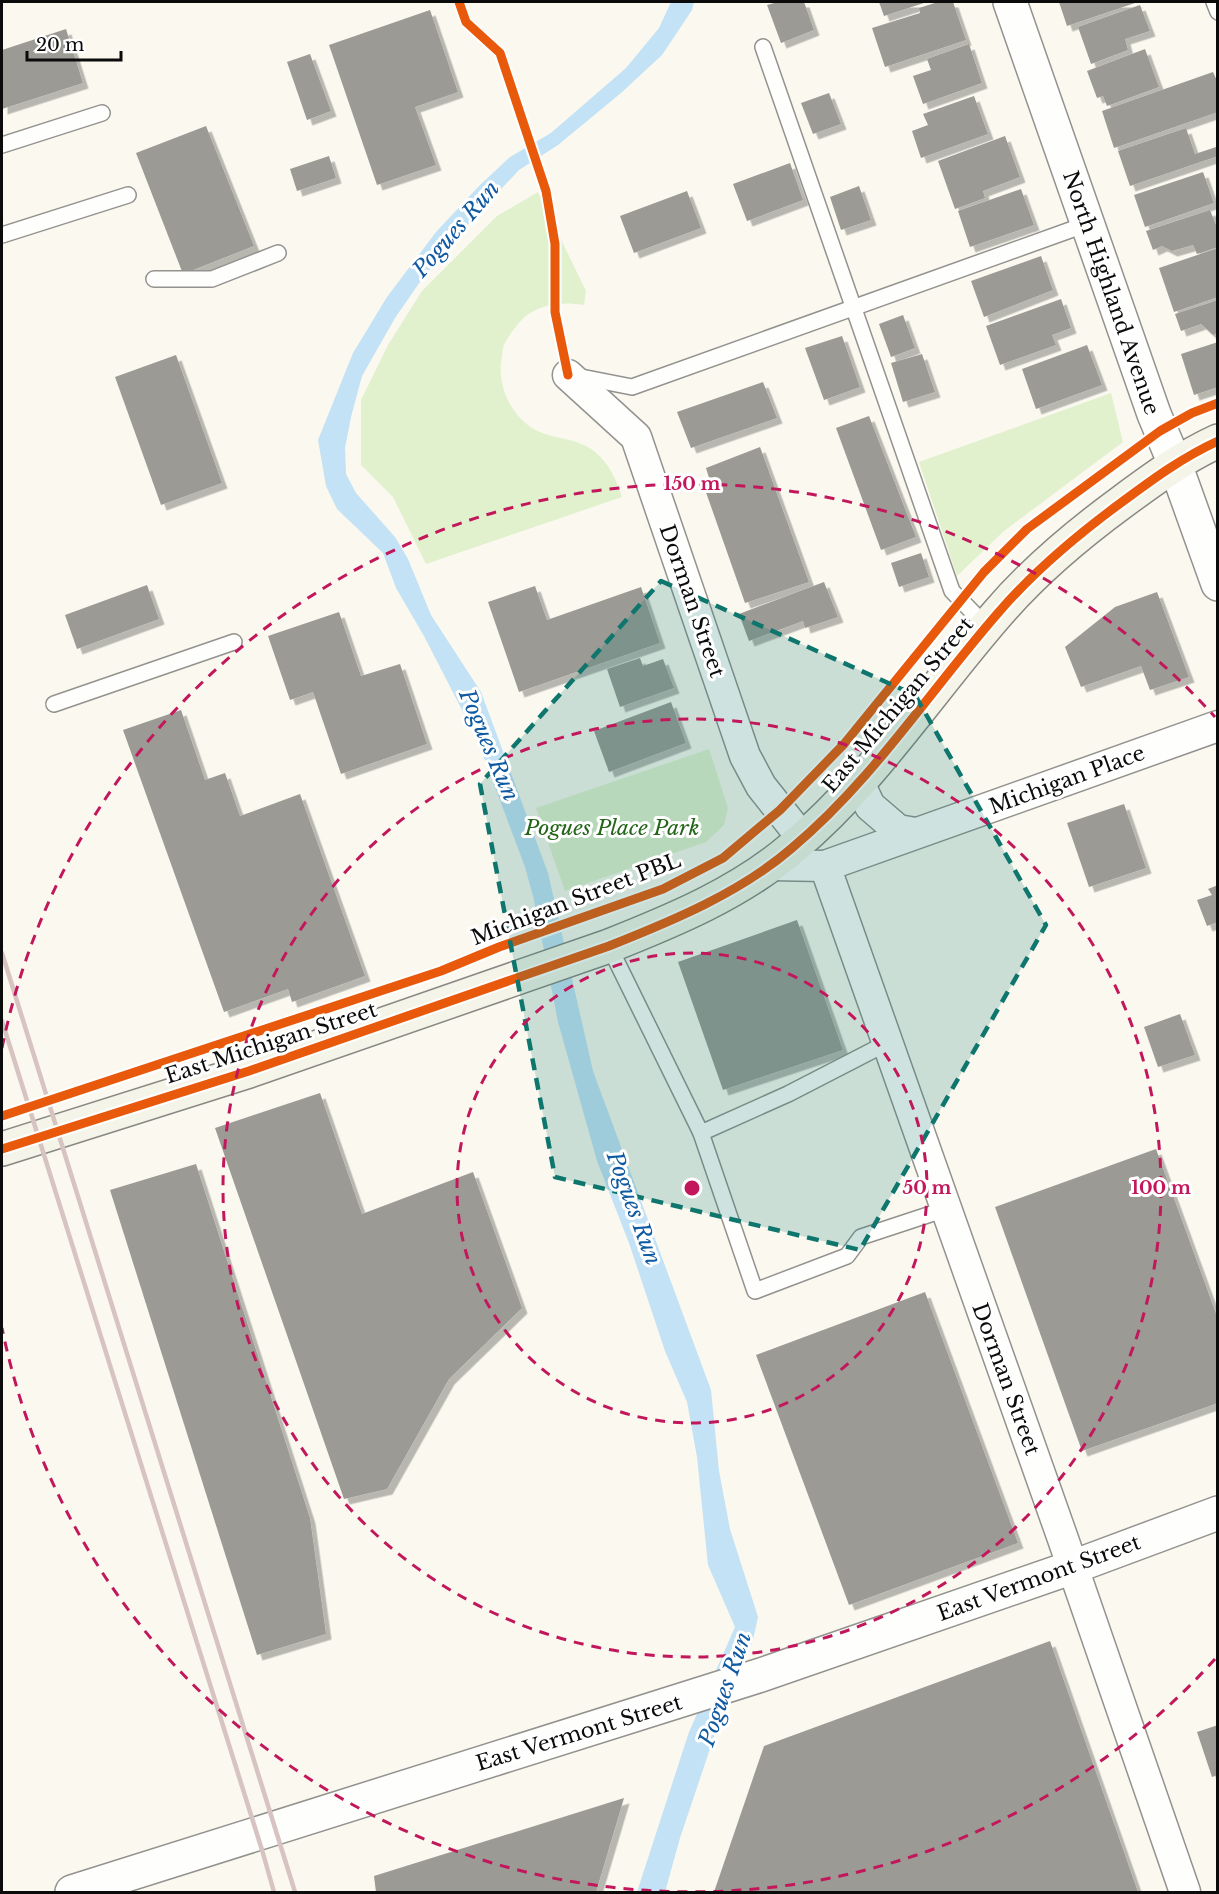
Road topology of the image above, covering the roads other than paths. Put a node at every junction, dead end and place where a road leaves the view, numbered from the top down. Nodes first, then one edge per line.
1 (1010, 2) edge
2 (1214, 2) edge
3 (1218, 12) edge
4 (763, 47) dead end
5 (102, 113) dead end
6 (2, 145) edge
7 (128, 195) dead end
8 (1087, 224) junction
9 (2, 235) edge
10 (278, 253) dead end
11 (154, 279) dead end
12 (854, 308) junction
13 (568, 375) joint
14 (1218, 441) edge
15 (1175, 464) junction
16 (1218, 584) edge
17 (987, 627) junction
18 (234, 642) dead end
19 (54, 704) dead end
20 (1218, 726) edge
21 (860, 783) junction
22 (915, 832) junction
23 (803, 839) junction
24 (771, 865) junction
25 (825, 866) junction
26 (606, 947) junction
27 (887, 1043) junction
28 (701, 1133) junction
29 (2, 1149) edge
30 (946, 1209) junction
31 (1218, 1513) edge
32 (1073, 1567) junction
33 (87, 1890) edge
34 (1185, 1893) edge

1 - 8 street, North Highland Avenue
2 - 3 lane
4 - 12 lane
5 - 6 lane
7 - 9 lane
8 - 12 lane
8 - 15 street, North Highland Avenue
10 - 11 lane
12 - 13 lane
12 - 17 lane
13 - 23 street, Dorman Street
14 - 15 main road, East Michigan Street
15 - 16 street, North Highland Avenue
15 - 17 main road, East Michigan Street
17 - 21 main road, East Michigan Street
18 - 19 lane
20 - 22 street, Michigan Place
21 - 22 street
21 - 23 main road, East Michigan Street
22 - 25 street, Michigan Place
23 - 24 main road, East Michigan Street
24 - 25 street, Michigan Place
24 - 26 main road, East Michigan Street
25 - 27 street, Dorman Street
26 - 28 lane
26 - 29 main road, East Michigan Street
27 - 28 lane
27 - 30 street, Dorman Street
28 - 30 lane
30 - 32 street, Dorman Street
31 - 32 street, East Vermont Street
32 - 33 street, East Vermont Street
32 - 34 street, Dorman Street

